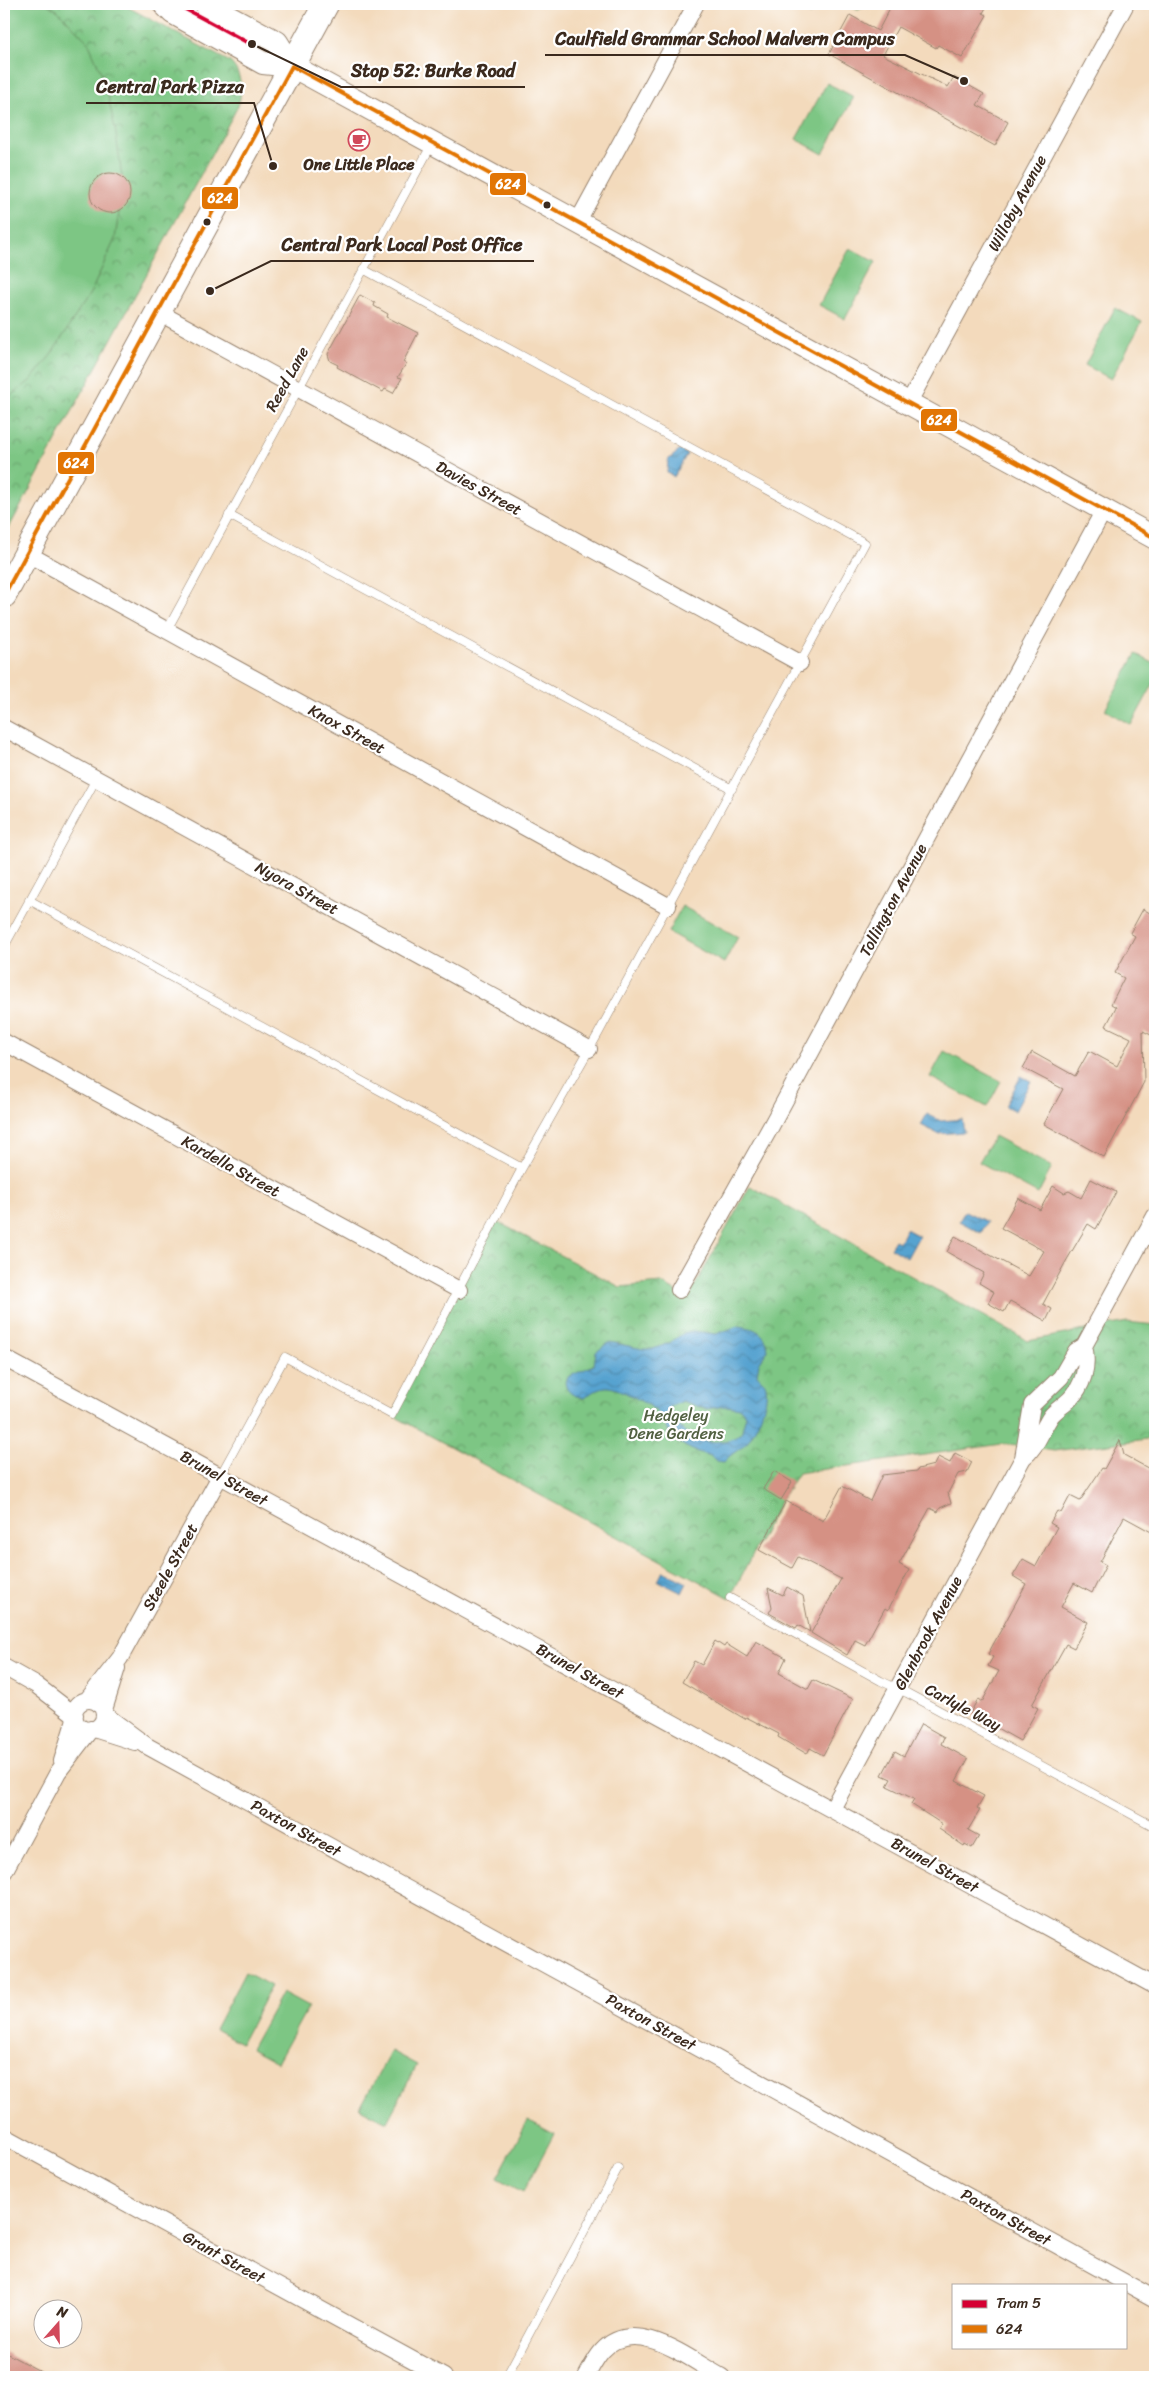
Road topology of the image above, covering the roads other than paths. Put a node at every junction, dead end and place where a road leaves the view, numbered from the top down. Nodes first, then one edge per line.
1 (164, 4) edge
2 (206, 4) edge
3 (326, 4) edge
4 (696, 4) edge
5 (1126, 4) edge
6 (292, 66) junction
7 (433, 142) junction
8 (578, 221) junction
9 (362, 269) junction
10 (158, 312) junction
11 (298, 389) junction
12 (909, 402) junction
13 (1104, 510) junction
14 (229, 515) junction
15 (1155, 538) edge
16 (26, 553) junction
17 (4, 595) edge
18 (167, 630) junction
19 (800, 663) junction
20 (4, 728) edge
21 (96, 779) junction
22 (732, 789) junction
23 (29, 900) junction
24 (668, 906) junction
25 (4, 947) edge
26 (4, 1042) edge
27 (589, 1049) junction
28 (522, 1168) junction
29 (1155, 1216) edge
30 (458, 1290) junction
31 (679, 1290) dead end
32 (1084, 1346) junction
33 (4, 1358) edge
34 (1023, 1458) junction
35 (220, 1476) junction
36 (730, 1598) dead end
37 (120, 1658) junction
38 (4, 1667) edge
39 (36, 1685) junction
40 (898, 1689) junction
41 (86, 1700) junction
42 (104, 1712) junction
43 (75, 1717) junction
44 (93, 1729) junction
45 (147, 1746) junction
46 (58, 1772) junction
47 (832, 1809) junction
48 (1155, 1827) edge
49 (4, 1872) edge
50 (1155, 1986) edge
51 (4, 2136) edge
52 (618, 2168) dead end
53 (1155, 2299) edge
54 (444, 2377) edge
55 (506, 2377) edge
56 (586, 2377) edge
57 (722, 2377) edge

1 - 6 main road
2 - 6 main road
3 - 6 main road
4 - 8 street
5 - 12 street, Willoby Avenue
6 - 7 main road
6 - 10 main road
7 - 8 main road
7 - 9 lane, Reed Lane
8 - 12 main road
9 - 11 lane, Reed Lane
9 - 19 lane
10 - 11 street, Davies Street
10 - 16 main road
11 - 14 lane, Reed Lane
11 - 19 street, Davies Street
12 - 13 main road
13 - 15 main road
13 - 31 street, Tollington Avenue
14 - 18 lane, Reed Lane
14 - 22 lane
16 - 17 main road
16 - 18 street, Knox Street
18 - 24 street, Knox Street
19 - 22 lane
20 - 21 street, Nyora Street
21 - 23 lane
21 - 27 street, Nyora Street
22 - 24 lane
23 - 25 lane
23 - 28 lane
24 - 27 lane
26 - 30 street, Kardella Street
27 - 28 lane
28 - 30 lane
29 - 32 street, Glenbrook Avenue
30 - 35 lane
32 - 34 street, Glenbrook Avenue
32 - 34 street, Glenbrook Avenue
33 - 35 street, Brunel Street
34 - 40 street, Glenbrook Avenue
35 - 37 street, Steele Street
35 - 47 street, Brunel Street
36 - 40 lane, Carlyle Way
37 - 41 street, Steele Street
37 - 42 street, Steele Street
38 - 39 street
39 - 41 street
39 - 43 street
40 - 47 street, Glenbrook Avenue
40 - 48 lane, Carlyle Way
41 - 42 street
41 - 43 street
42 - 44 street
42 - 45 street, Paxton Street
43 - 44 street
43 - 46 street
44 - 45 street, Paxton Street
44 - 46 street
45 - 53 street, Paxton Street
46 - 49 street
47 - 50 street, Brunel Street
51 - 54 street, Grant Street
52 - 55 lane
56 - 57 street

